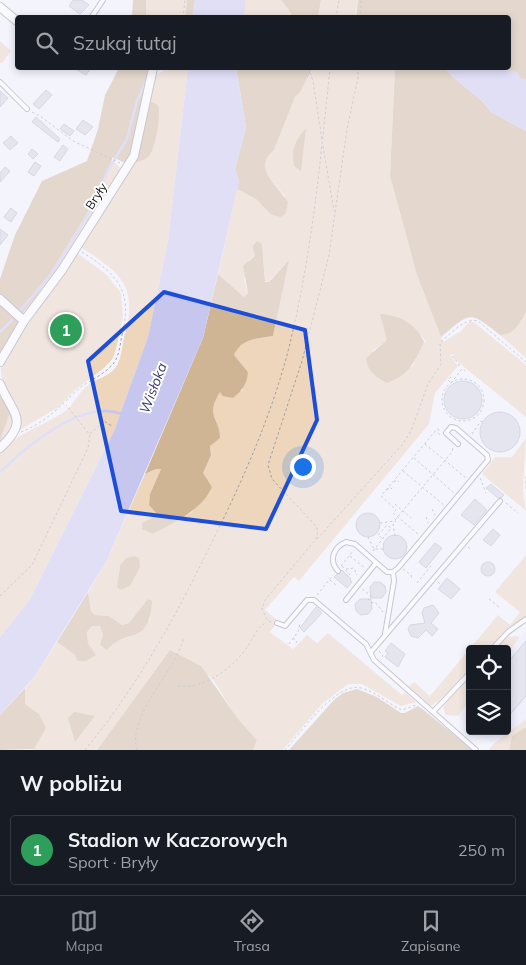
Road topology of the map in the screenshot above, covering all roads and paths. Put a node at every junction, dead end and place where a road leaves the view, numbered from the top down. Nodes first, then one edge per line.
1 (103, 0) edge
2 (185, 0) edge
3 (339, 0) edge
4 (361, 0) edge
5 (0, 7) edge
6 (93, 15) edge
7 (183, 15) edge
8 (336, 15) edge
9 (360, 15) edge
10 (15, 20) edge
11 (153, 70) edge
12 (309, 70) edge
13 (330, 70) edge
14 (358, 70) edge
15 (0, 82) edge
16 (27, 109) joint
17 (322, 143) junction
18 (116, 161) dead end
19 (335, 215) junction
20 (76, 248) junction
21 (0, 299) edge
22 (24, 321) junction
23 (452, 356) dead end
24 (0, 362) edge
25 (526, 362) edge
26 (462, 369) junction
27 (465, 371) dead end
28 (451, 377) dead end
29 (450, 382) junction
30 (0, 384) edge
31 (65, 404) junction
32 (483, 422) dead end
33 (112, 426) dead end
34 (16, 431) junction
35 (440, 431) dead end
36 (90, 435) junction
37 (470, 436) dead end
38 (426, 444) junction
39 (458, 444) dead end
40 (453, 447) dead end
41 (0, 448) edge
42 (414, 458) junction
43 (445, 461) junction
44 (403, 471) junction
45 (433, 475) junction
46 (476, 475) junction
47 (526, 476) edge
48 (464, 477) dead end
49 (393, 481) junction
50 (399, 482) dead end
51 (423, 487) junction
52 (391, 488) dead end
53 (386, 489) junction
54 (526, 490) edge
55 (452, 491) dead end
56 (486, 493) dead end
57 (501, 500) joint
58 (442, 503) dead end
59 (395, 504) dead end
60 (398, 508) junction
61 (432, 509) dead end
62 (404, 512) junction
63 (433, 512) dead end
64 (518, 513) dead end
65 (398, 518) junction
66 (411, 518) dead end
67 (395, 520) junction
68 (380, 524) dead end
69 (394, 536) dead end
70 (368, 537) dead end
71 (421, 537) dead end
72 (316, 539) junction
73 (383, 539) junction
74 (466, 545) dead end
75 (356, 548) dead end
76 (374, 549) junction
77 (383, 549) dead end
78 (472, 550) dead end
79 (370, 554) dead end
80 (350, 555) junction
81 (362, 559) dead end
82 (359, 563) junction
83 (376, 563) junction
84 (431, 566) dead end
85 (403, 568) dead end
86 (347, 569) junction
87 (366, 569) dead end
88 (352, 570) dead end
89 (338, 571) dead end
90 (393, 572) junction
91 (350, 575) dead end
92 (332, 577) dead end
93 (361, 578) dead end
94 (412, 579) dead end
95 (330, 580) junction
96 (436, 581) dead end
97 (417, 583) dead end
98 (336, 585) dead end
99 (441, 585) dead end
100 (360, 586) dead end
101 (0, 596) edge
102 (316, 596) dead end
103 (375, 598) dead end
104 (489, 599) dead end
105 (346, 600) dead end
106 (368, 600) dead end
107 (375, 602) junction
108 (371, 603) dead end
109 (499, 607) dead end
110 (388, 618) junction
111 (526, 619) edge
112 (268, 621) junction
113 (277, 623) joint
114 (300, 623) dead end
115 (384, 636) junction
116 (184, 637) dead end
117 (292, 638) junction
118 (289, 644) dead end
119 (295, 645) dead end
120 (496, 645) edge
121 (378, 650) dead end
122 (371, 652) junction
123 (380, 659) dead end
124 (466, 677) edge
125 (178, 686) dead end
126 (422, 703) junction
127 (433, 712) junction
128 (85, 750) edge
129 (137, 750) edge
130 (285, 750) edge
131 (476, 750) edge

1 - 6 lane
2 - 7 path
3 - 8 path
4 - 9 path
5 - 10 street
11 - 20 street, Bryły
12 - 17 path
13 - 17 path
14 - 19 path
15 - 16 lane
16 - 18 path
17 - 19 path
17 - 128 path
19 - 72 path
20 - 22 street, Bryły
20 - 31 path
21 - 22 street
22 - 24 street, Bryły
23 - 26 path
25 - 72 path
26 - 27 path
26 - 29 path
28 - 29 path
29 - 29 path
30 - 34 street
31 - 34 path
31 - 36 path
32 - 37 path
33 - 36 path
34 - 41 street
35 - 38 path
36 - 101 path
38 - 42 path
38 - 43 path
39 - 46 lane
40 - 43 path
42 - 44 path
42 - 45 path
43 - 45 path
43 - 48 path
44 - 49 path
44 - 51 path
45 - 51 path
45 - 55 path
46 - 56 path
46 - 90 lane
47 - 54 path
49 - 50 path
49 - 53 path
51 - 58 path
51 - 62 path
52 - 53 path
53 - 60 path
57 - 64 path
57 - 115 lane
59 - 60 path
60 - 62 path
60 - 65 path
61 - 63 path
62 - 65 path
62 - 65 path
62 - 66 path
65 - 67 path
65 - 71 path
67 - 68 path
67 - 69 path
70 - 76 path
72 - 112 path
73 - 73 path
73 - 76 path
74 - 78 path
75 - 80 path
76 - 77 path
76 - 79 path
80 - 82 path
80 - 86 path
81 - 82 path
82 - 87 path
83 - 89 lane
83 - 90 lane
83 - 105 lane
84 - 97 path
85 - 94 path
86 - 88 path
86 - 91 path
86 - 93 path
90 - 110 lane
92 - 95 path
95 - 98 path
95 - 102 path
96 - 99 path
100 - 106 path
103 - 107 path
104 - 109 path
107 - 108 path
107 - 110 path
110 - 115 lane
111 - 120 lane
112 - 113 path
112 - 125 path
113 - 122 lane
114 - 117 path
115 - 122 lane
116 - 129 path
117 - 118 path
117 - 119 path
121 - 123 path
122 - 126 lane
124 - 127 lane
126 - 127 lane
126 - 130 path
127 - 131 lane

